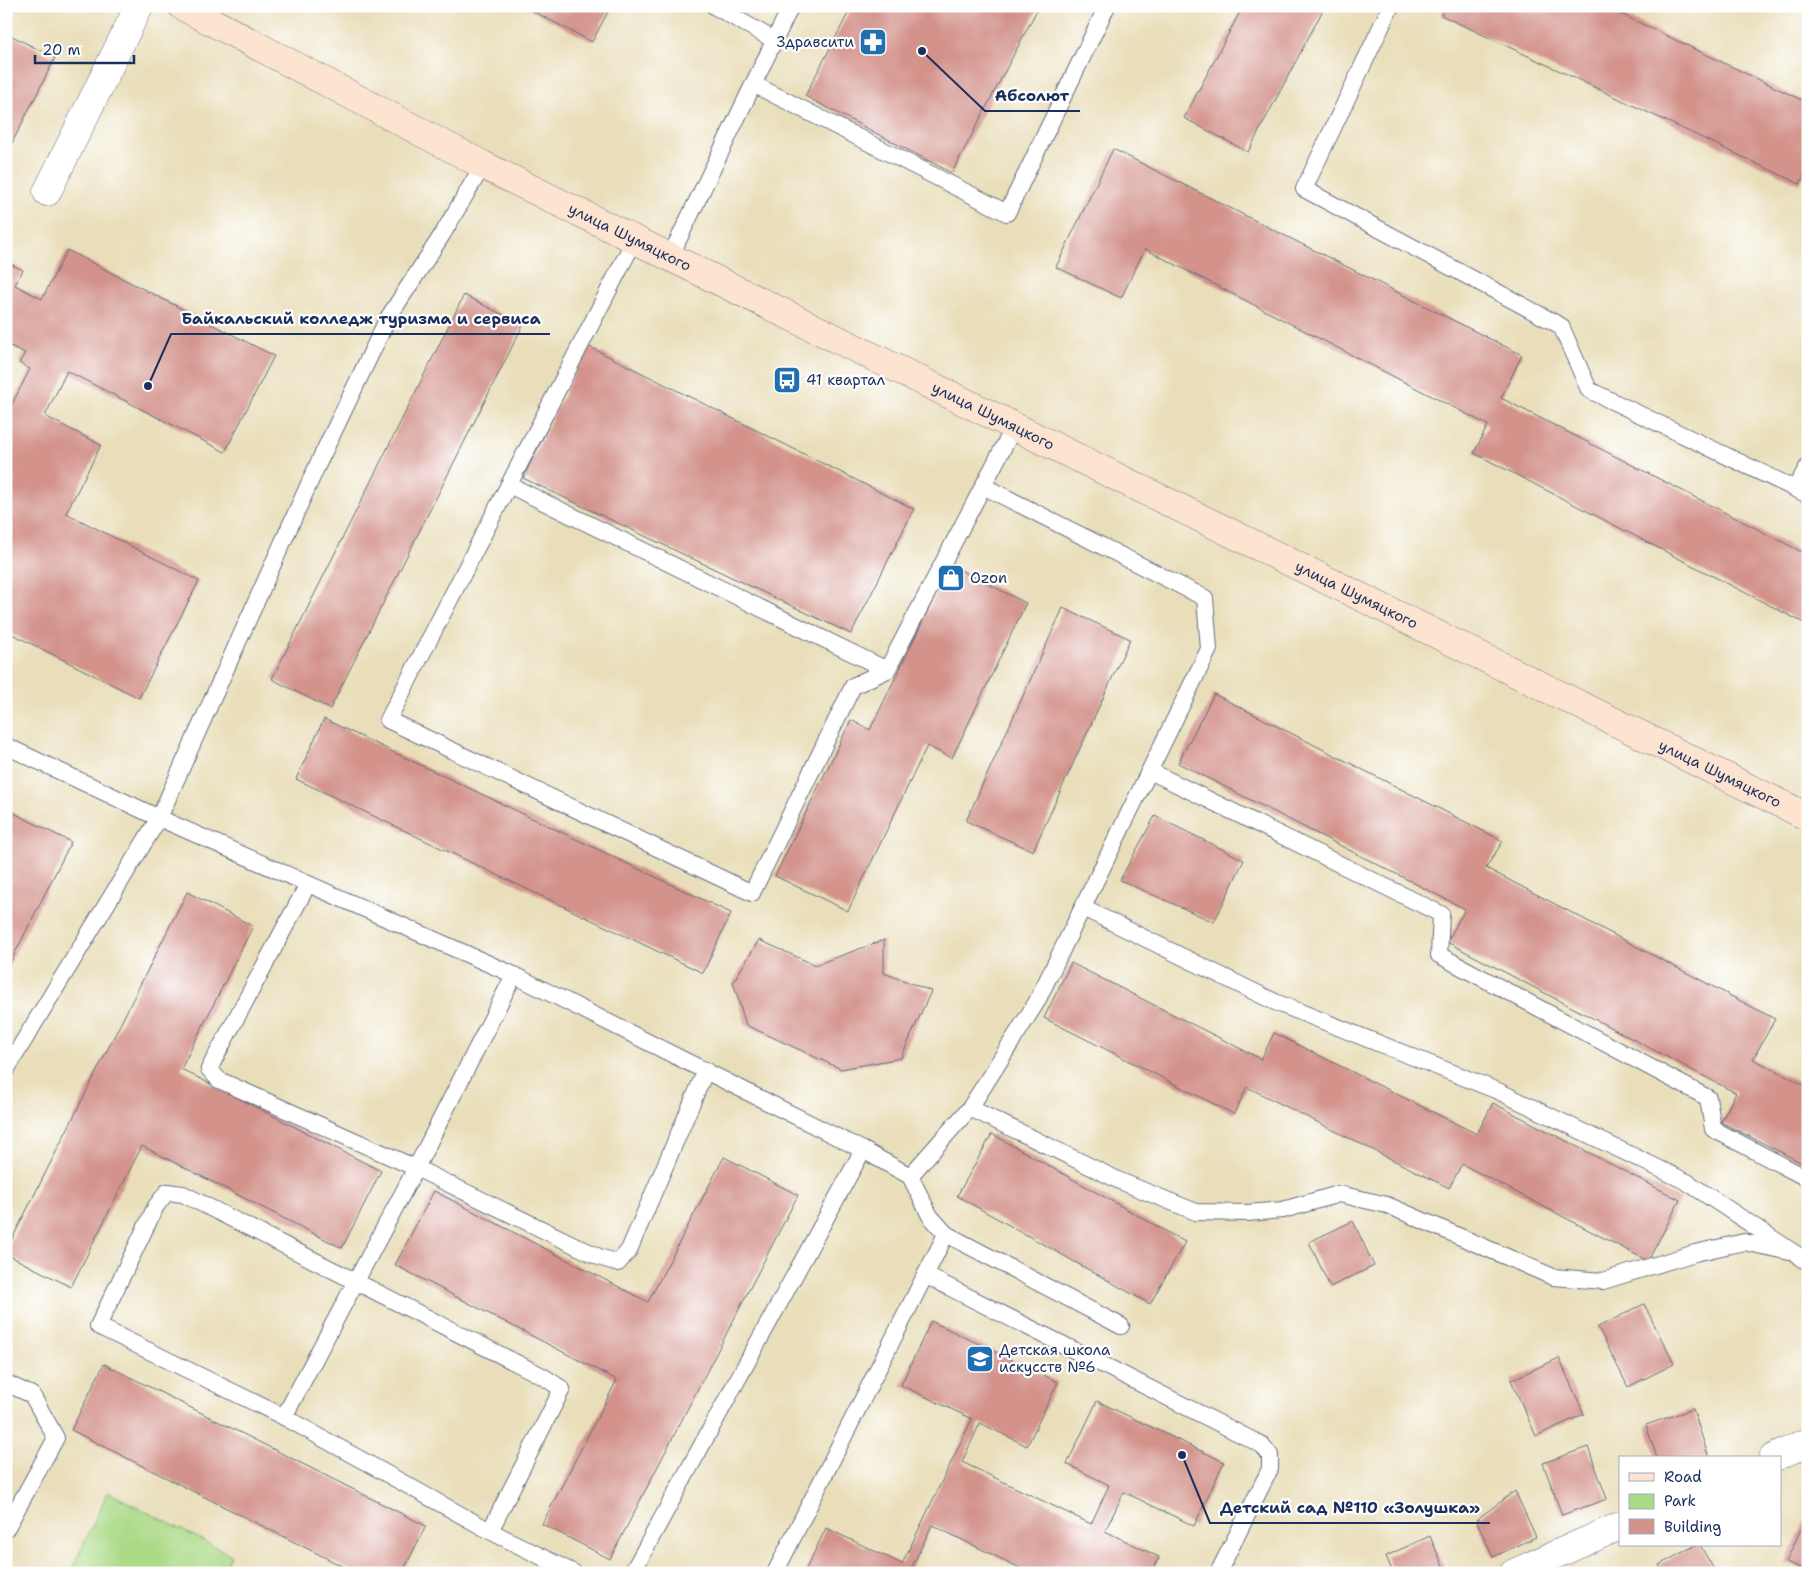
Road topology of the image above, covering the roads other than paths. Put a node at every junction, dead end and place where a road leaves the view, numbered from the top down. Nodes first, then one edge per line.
1 (139, 6) edge
2 (182, 6) edge
3 (714, 6) edge
4 (791, 6) edge
5 (1107, 6) edge
6 (1391, 6) edge
7 (774, 40) junction
8 (753, 84) junction
9 (483, 165) junction
10 (47, 192) dead end
11 (635, 239) junction
12 (670, 256) junction
13 (1014, 427) junction
14 (1808, 466) edge
15 (509, 485) junction
16 (983, 486) junction
17 (1802, 492) edge
18 (887, 670) junction
19 (6, 746) edge
20 (1150, 771) junction
21 (1808, 817) edge
22 (159, 818) junction
23 (308, 884) junction
24 (1083, 908) junction
25 (514, 975) junction
26 (6, 1070) edge
27 (706, 1070) junction
28 (970, 1108) junction
29 (863, 1150) junction
30 (416, 1168) junction
31 (910, 1176) junction
32 (1808, 1179) edge
33 (946, 1234) junction
34 (1790, 1252) junction
35 (1808, 1262) edge
36 (925, 1274) junction
37 (355, 1282) junction
38 (1121, 1326) dead end
39 (6, 1383) edge
40 (284, 1417) junction
41 (1808, 1442) edge
42 (1777, 1456) edge
43 (1619, 1526) edge
44 (6, 1529) edge
45 (490, 1531) junction
46 (574, 1573) edge
47 (632, 1573) edge
48 (775, 1573) edge
49 (1218, 1573) edge
50 (1514, 1573) edge

1 - 10 street
2 - 9 main road, улица Шумяцкого
3 - 7 lane
4 - 7 lane
5 - 8 lane
6 - 17 lane
7 - 8 lane
8 - 12 lane
9 - 11 main road, улица Шумяцкого
9 - 22 lane
11 - 12 main road, улица Шумяцкого
11 - 15 lane
12 - 13 main road, улица Шумяцкого
13 - 16 lane
13 - 21 main road, улица Шумяцкого
14 - 17 lane
15 - 18 lane
15 - 18 lane
16 - 18 lane
16 - 20 lane
19 - 22 lane
20 - 24 lane
20 - 32 lane
22 - 23 lane
22 - 26 lane
23 - 25 lane
23 - 30 lane
24 - 28 lane
24 - 34 lane
25 - 27 lane
25 - 30 lane
27 - 29 lane
27 - 30 lane
28 - 31 lane
28 - 34 lane
29 - 31 lane
29 - 47 lane
30 - 37 lane
31 - 33 lane
33 - 36 lane
33 - 38 lane
34 - 35 lane
36 - 48 lane
36 - 49 lane
37 - 40 lane
37 - 40 lane
37 - 45 lane
39 - 44 lane
40 - 45 lane
41 - 42 street
43 - 50 street
45 - 46 lane

